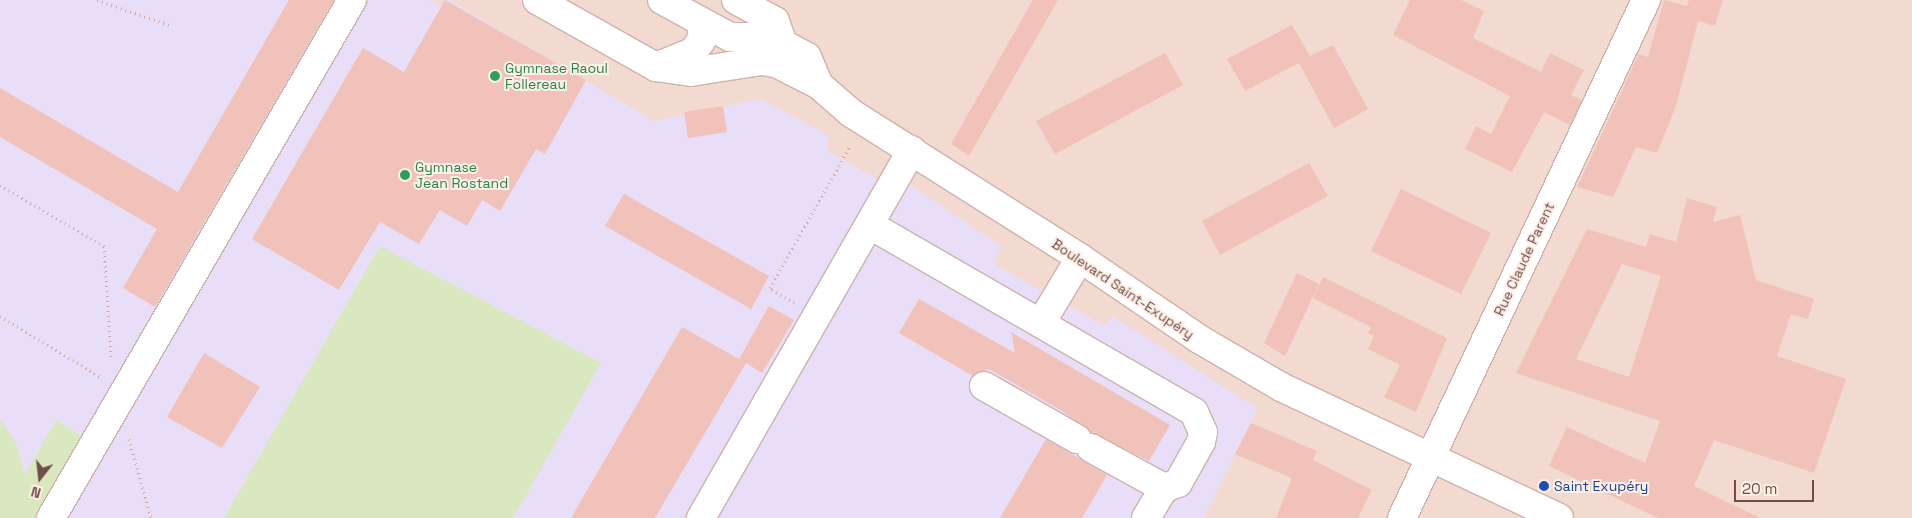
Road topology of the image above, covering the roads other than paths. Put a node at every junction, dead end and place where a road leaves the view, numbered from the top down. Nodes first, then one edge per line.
1 (352, 0) edge
2 (537, 0) edge
3 (662, 0) edge
4 (736, 0) edge
5 (1646, 0) edge
6 (703, 24) junction
7 (783, 44) junction
8 (656, 66) junction
9 (819, 85) junction
10 (912, 150) junction
11 (870, 225) junction
12 (1080, 258) junction
13 (1042, 323) junction
14 (984, 386) dead end
15 (1429, 458) junction
16 (1164, 488) junction
17 (51, 518) edge
18 (701, 518) edge
19 (1146, 518) edge
20 (1402, 518) edge
21 (1559, 518) edge

1 - 17 street
2 - 8 street
3 - 6 street, Boulevard Saint-Exupéry
4 - 7 street
5 - 15 street, Rue Claude Parent
6 - 7 street, Boulevard Saint-Exupéry
6 - 8 street
7 - 9 street, Boulevard Saint-Exupéry
8 - 9 street
9 - 10 street, Boulevard Saint-Exupéry
10 - 11 street
10 - 12 street, Boulevard Saint-Exupéry
11 - 13 street
11 - 18 street
12 - 13 street
12 - 15 street, Boulevard Saint-Exupéry
13 - 16 street
14 - 16 street
15 - 20 street, Rue Claude Parent
15 - 21 street, Boulevard Saint-Exupéry
16 - 19 street

